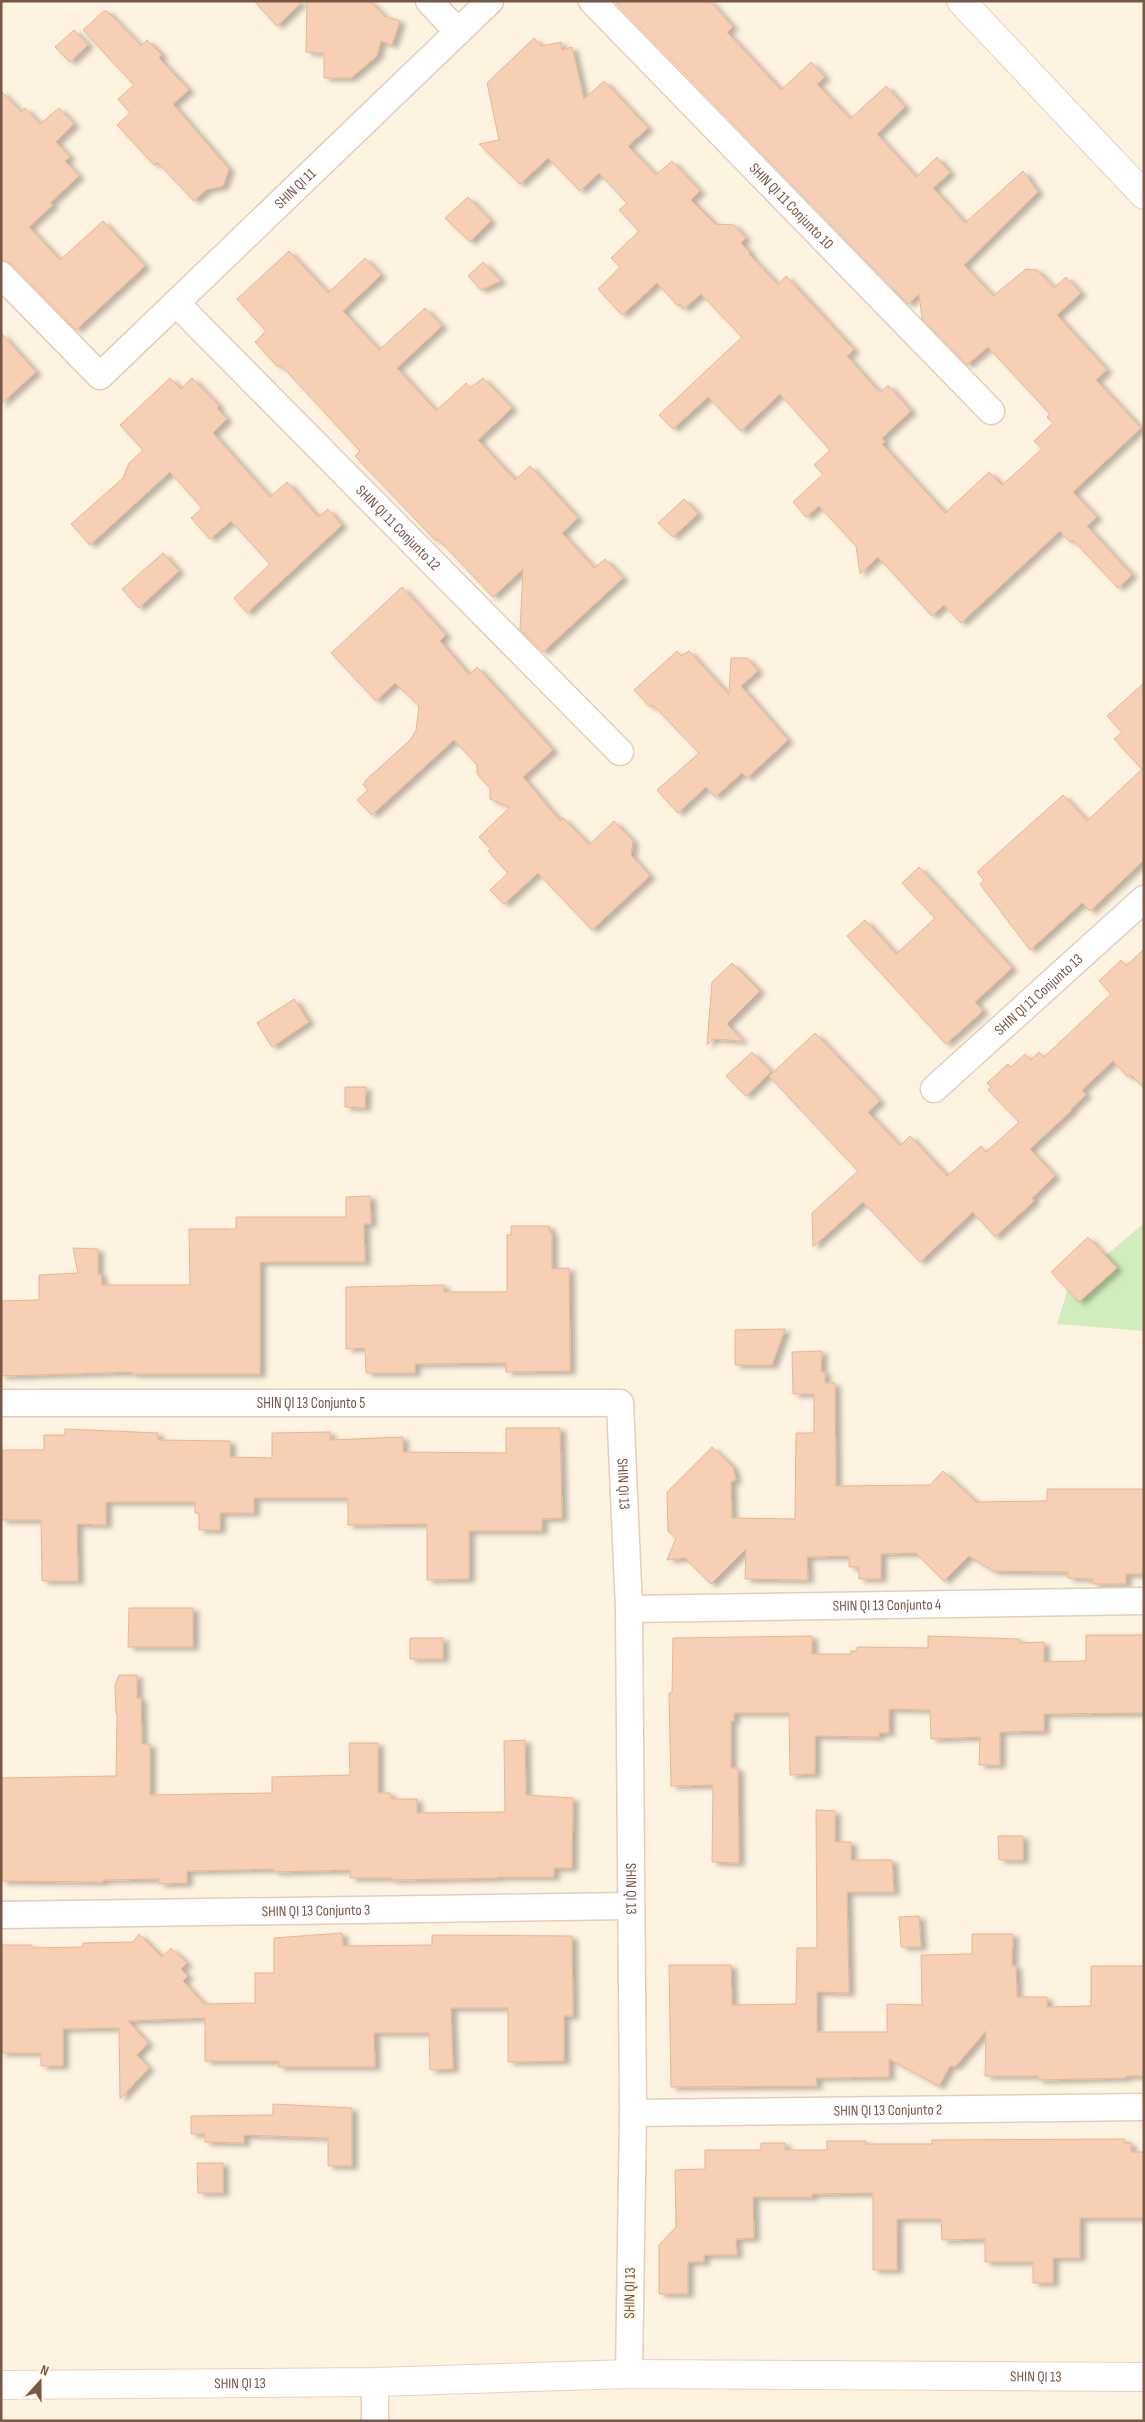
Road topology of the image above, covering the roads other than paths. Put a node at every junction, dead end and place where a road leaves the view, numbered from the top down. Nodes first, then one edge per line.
1 (429, 1) edge
2 (490, 1) edge
3 (592, 1) edge
4 (961, 1) edge
5 (458, 32) junction
6 (1144, 195) edge
7 (1, 275) edge
8 (176, 303) junction
9 (991, 411) dead end
10 (620, 752) dead end
11 (1144, 899) edge
12 (934, 1089) dead end
13 (1, 1403) edge
14 (620, 1403) joint
15 (1144, 1602) edge
16 (629, 1609) junction
17 (630, 1906) junction
18 (1, 1915) edge
19 (1144, 2106) edge
20 (633, 2113) junction
21 (629, 2374) junction
22 (1144, 2377) edge
23 (375, 2382) junction
24 (1, 2385) edge
25 (375, 2421) edge

1 - 5 street
2 - 5 street, SHIN QI 11
3 - 9 street, SHIN QI 11 Conjunto 10
4 - 6 street
5 - 8 street, SHIN QI 11
7 - 8 street, SHIN QI 11
8 - 10 street, SHIN QI 11 Conjunto 12
11 - 12 street, SHIN QI 11 Conjunto 13
13 - 14 street, SHIN QI 13 Conjunto 5
14 - 16 street, SHIN QI 13
15 - 16 street, SHIN QI 13 Conjunto 4
16 - 17 street, SHIN QI 13
17 - 18 street, SHIN QI 13 Conjunto 3
17 - 20 street, SHIN QI 13
19 - 20 street, SHIN QI 13 Conjunto 2
20 - 21 street, SHIN QI 13
21 - 22 street, SHIN QI 13
21 - 23 street, SHIN QI 13
23 - 24 street, SHIN QI 13
23 - 25 street

